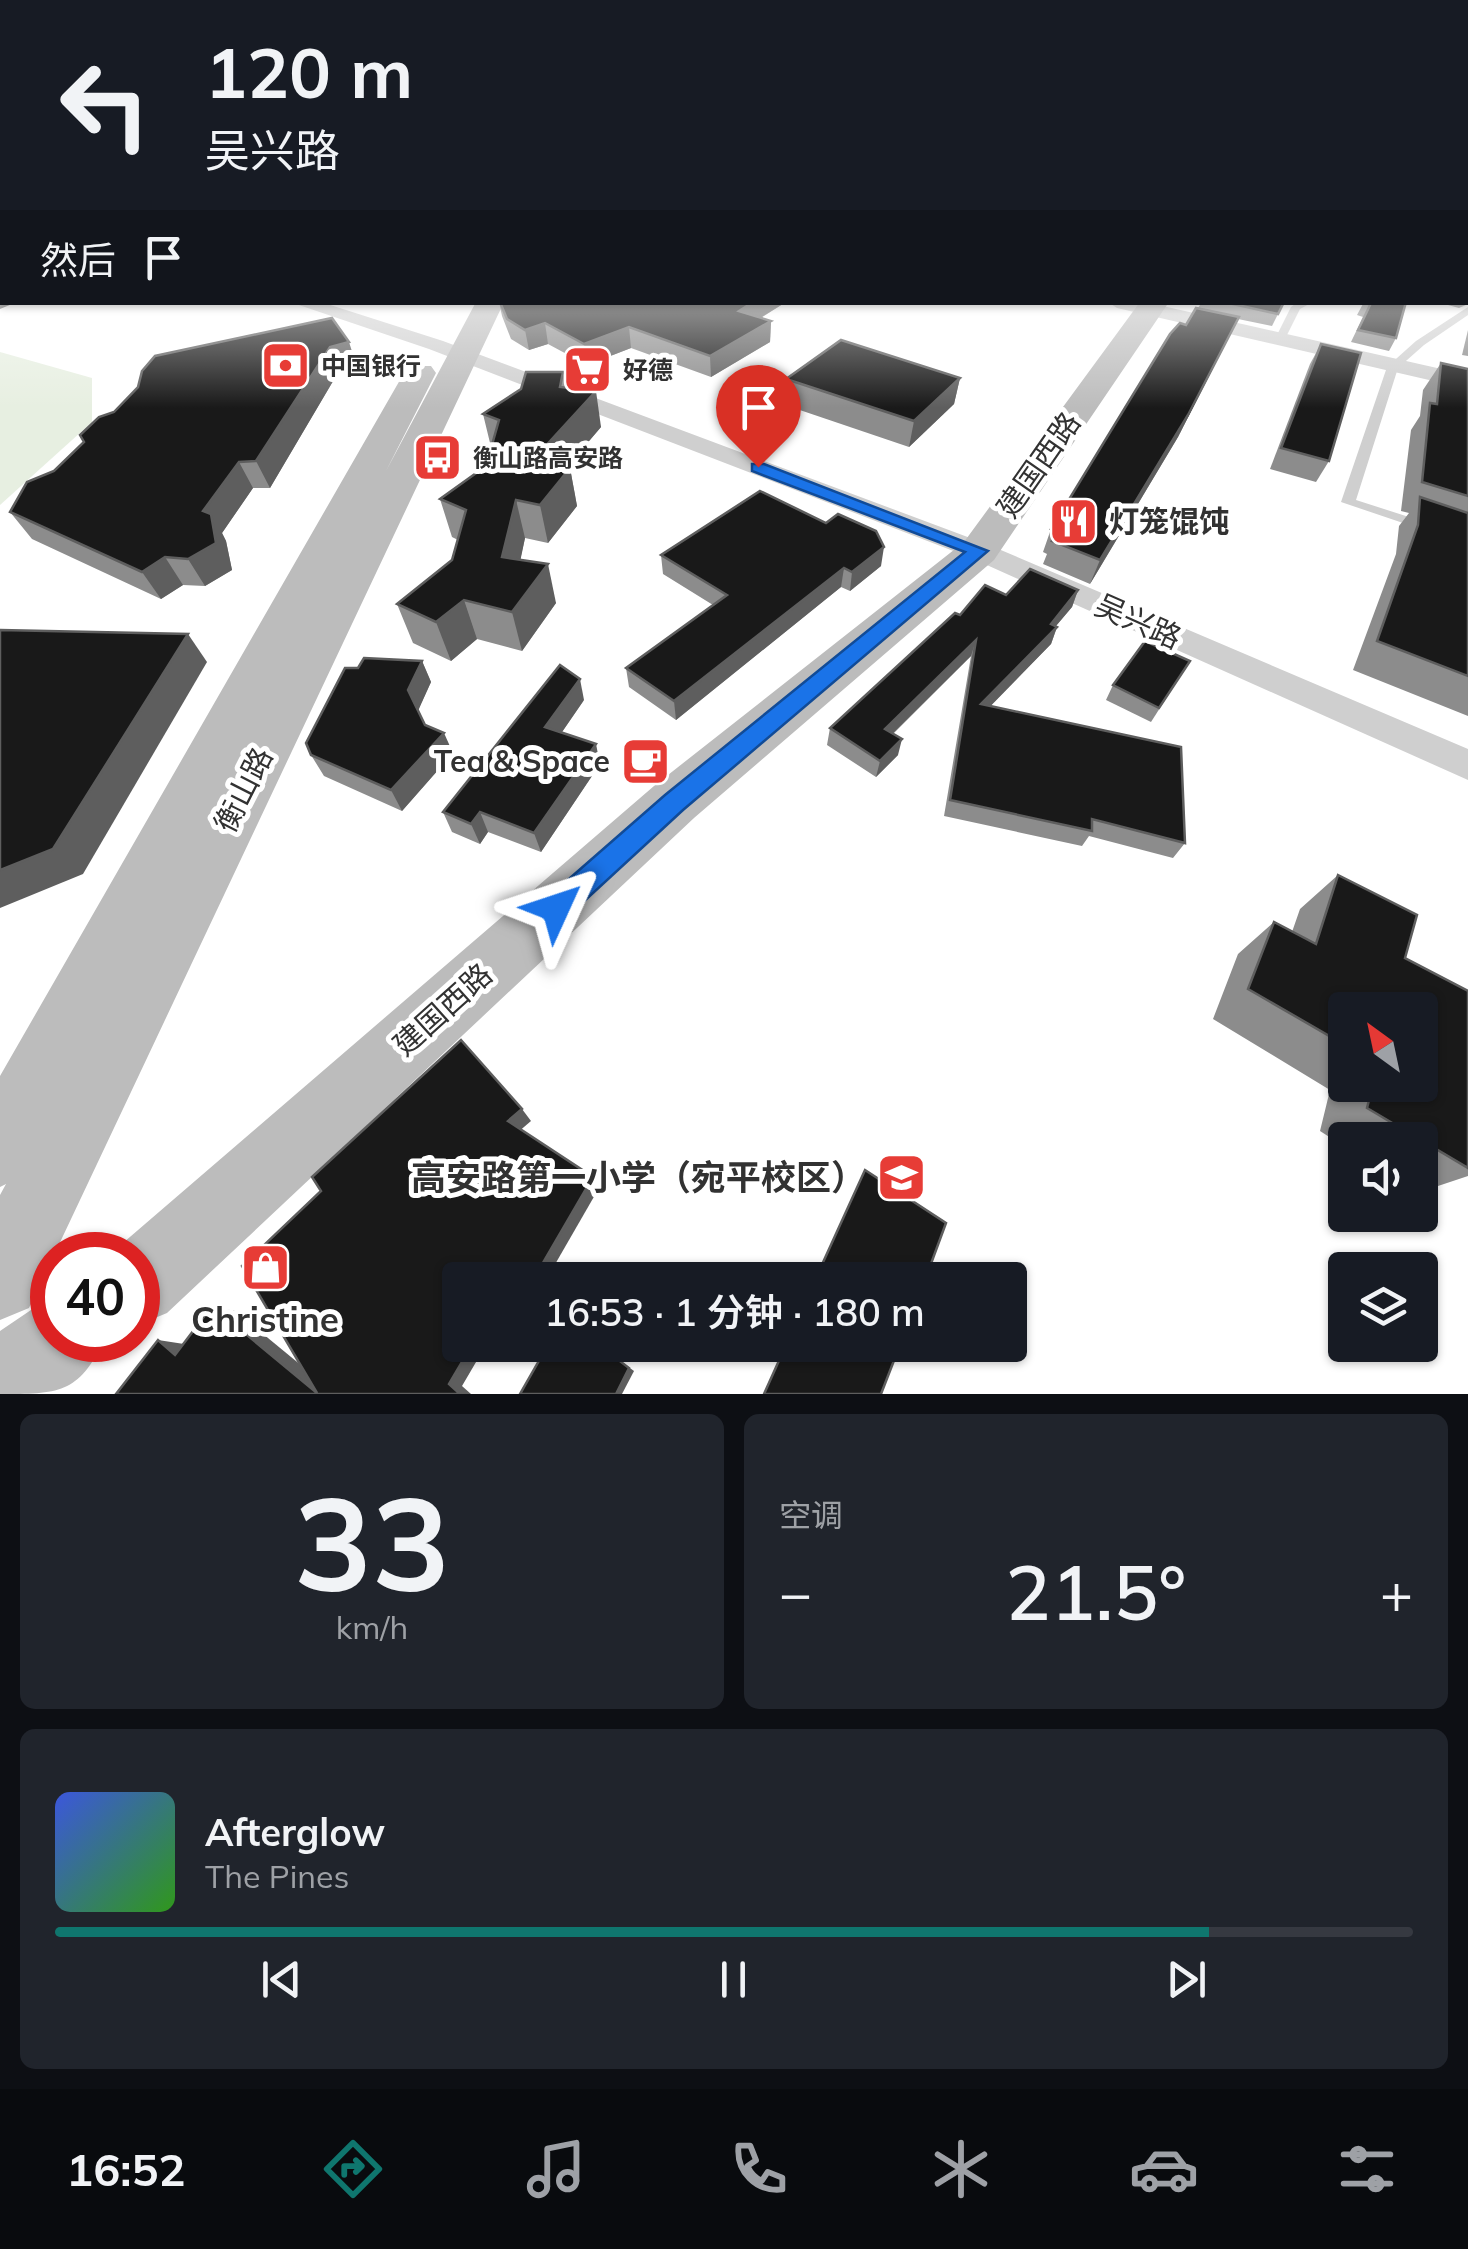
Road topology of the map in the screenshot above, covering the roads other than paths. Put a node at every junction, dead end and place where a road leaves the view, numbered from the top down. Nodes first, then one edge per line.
1 (313, 305) edge
2 (487, 305) edge
3 (1140, 305) edge
4 (1301, 305) edge
5 (1468, 310) edge
6 (453, 334) edge
7 (1279, 341) junction
8 (1393, 367) junction
9 (1468, 382) edge
10 (1468, 542) edge
11 (978, 551) junction
12 (1468, 765) edge
13 (0, 1149) edge
14 (160, 1264) edge
15 (0, 1279) edge
16 (30, 1362) edge
17 (0, 1384) edge

1 - 6 street, 吴兴路
2 - 6 main road, 衡山路
3 - 7 street
3 - 11 main road, 建国西路
4 - 7 lane
5 - 8 lane
6 - 11 street, 吴兴路
6 - 13 main road, 衡山路
6 - 15 main road, 衡山路
7 - 8 street
8 - 9 street
8 - 10 lane
11 - 12 street, 吴兴路
11 - 14 main road, 建国西路
16 - 17 main road

